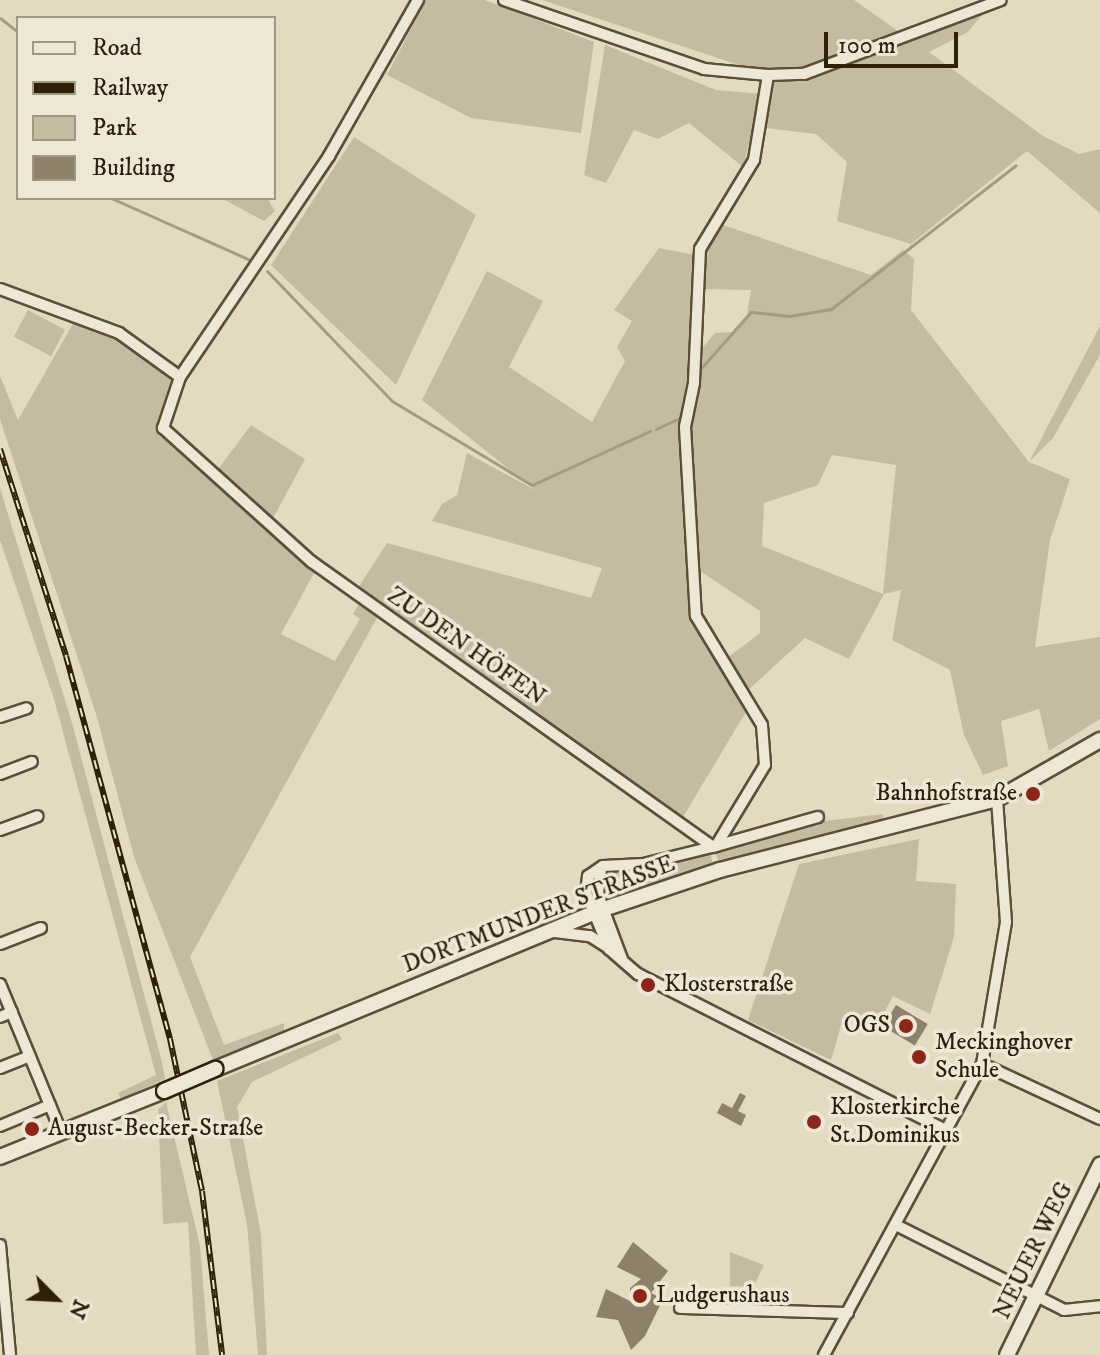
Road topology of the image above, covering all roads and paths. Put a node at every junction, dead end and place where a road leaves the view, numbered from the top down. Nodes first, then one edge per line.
1 (418, 0) edge
2 (504, 0) edge
3 (1001, 0) edge
4 (768, 75) junction
5 (0, 289) edge
6 (180, 377) junction
7 (27, 708) dead end
8 (0, 717) edge
9 (1100, 740) edge
10 (32, 762) dead end
11 (0, 774) edge
12 (997, 799) junction
13 (38, 816) dead end
14 (818, 817) dead end
15 (0, 830) edge
16 (714, 846) junction
17 (599, 911) junction
18 (41, 928) dead end
19 (553, 932) junction
20 (0, 944) edge
21 (609, 949) junction
22 (623, 960) junction
23 (0, 984) edge
24 (12, 1012) junction
25 (0, 1017) edge
26 (30, 1056) junction
27 (982, 1064) junction
28 (0, 1068) edge
29 (50, 1105) junction
30 (1100, 1119) edge
31 (0, 1126) edge
32 (948, 1131) junction
33 (61, 1132) junction
34 (0, 1157) edge
35 (1100, 1165) edge
36 (896, 1225) junction
37 (0, 1245) edge
38 (1037, 1295) junction
39 (1100, 1306) edge
40 (680, 1308) dead end
41 (848, 1313) junction
42 (10, 1355) edge
43 (824, 1355) edge
44 (1007, 1355) edge

1 - 6 street, ZU DEN HÖFEN
2 - 4 street
3 - 4 street
4 - 16 street
5 - 6 street
6 - 16 street, ZU DEN HÖFEN
7 - 8 street
9 - 12 main road, DORTMUNDER STRASSE
10 - 11 street
12 - 17 main road, DORTMUNDER STRASSE
12 - 27 street
13 - 15 street
14 - 16 street
16 - 17 street
17 - 19 main road, DORTMUNDER STRASSE
17 - 21 street
17 - 22 street
18 - 20 street
19 - 21 street
19 - 33 main road, DORTMUNDER STRASSE, bridge
21 - 22 street
22 - 32 street
23 - 24 street
24 - 25 street
24 - 26 street
26 - 28 street
26 - 29 street
27 - 30 street
27 - 32 street
29 - 31 street
29 - 33 street
32 - 36 street
33 - 34 main road, DORTMUNDER STRASSE
35 - 38 main road, NEUER WEG
36 - 38 street
36 - 41 street
37 - 42 street
38 - 39 street
38 - 44 main road, NEUER WEG
40 - 41 street
41 - 43 street

